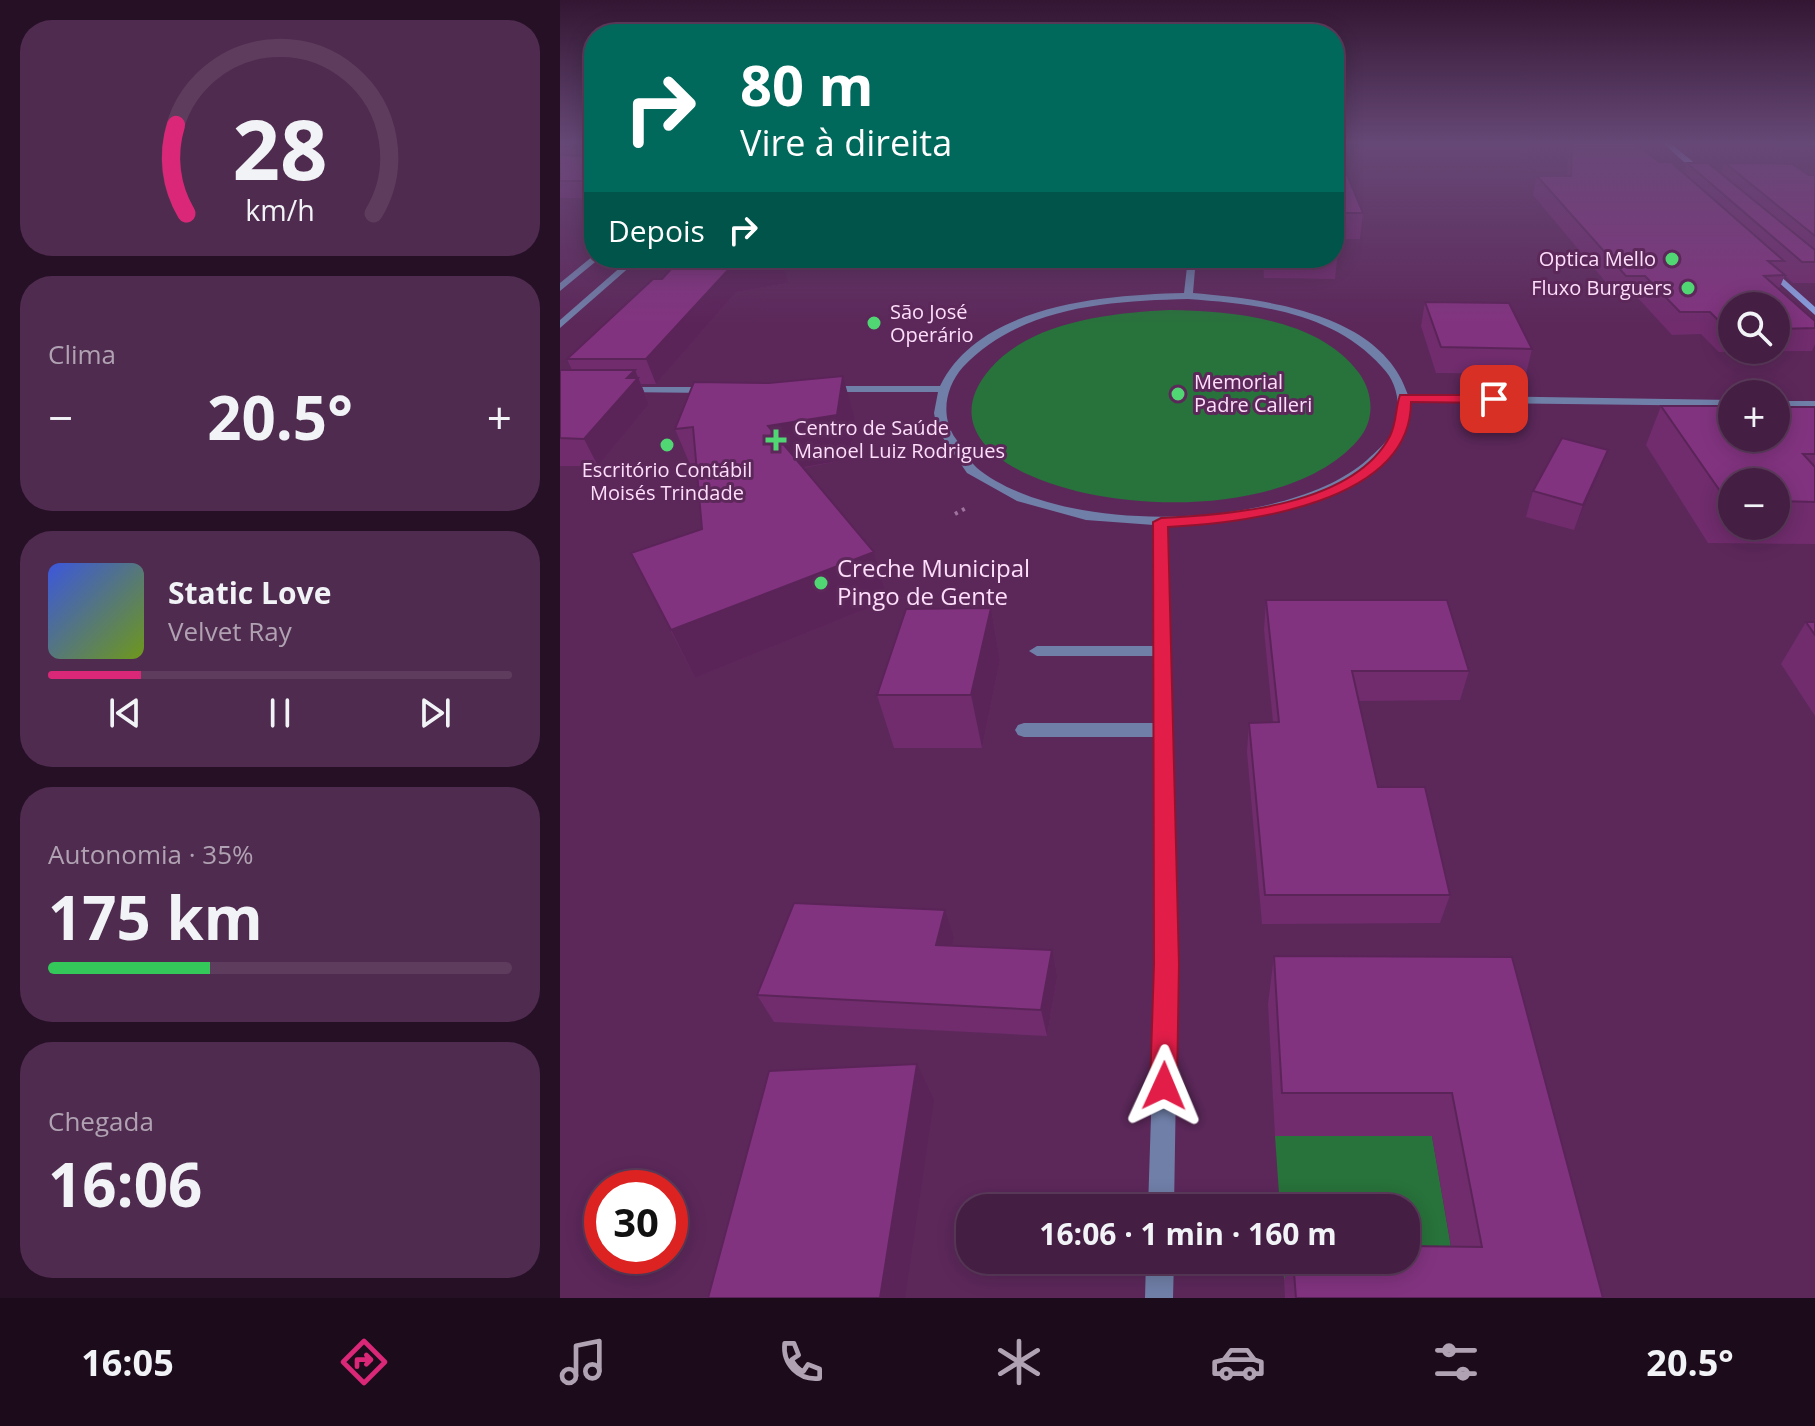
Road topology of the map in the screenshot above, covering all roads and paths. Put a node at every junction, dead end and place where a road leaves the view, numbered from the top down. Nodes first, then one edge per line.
1 (1758, 259) edge
2 (584, 268) edge
3 (625, 268) edge
4 (1191, 268) edge
5 (560, 288) edge
6 (1188, 296) junction
7 (1815, 312) edge
8 (560, 325) edge
9 (819, 389) edge
10 (944, 389) junction
11 (605, 390) edge
12 (726, 390) edge
13 (1404, 398) junction
14 (1718, 403) edge
15 (1790, 404) edge
16 (1815, 404) edge
17 (1161, 522) junction
18 (1037, 651) dead end
19 (1161, 651) junction
20 (1024, 730) dead end
21 (1162, 730) junction
22 (1161, 1194) edge
23 (1160, 1274) edge
24 (1159, 1298) edge

1 - 7 street
2 - 5 street
3 - 8 street
4 - 6 street
6 - 10 street
6 - 13 street
9 - 10 street
10 - 17 street
11 - 12 street
13 - 14 street
13 - 17 street
15 - 16 street
17 - 19 street
18 - 19 street
19 - 21 street
20 - 21 street
21 - 22 street
23 - 24 street

